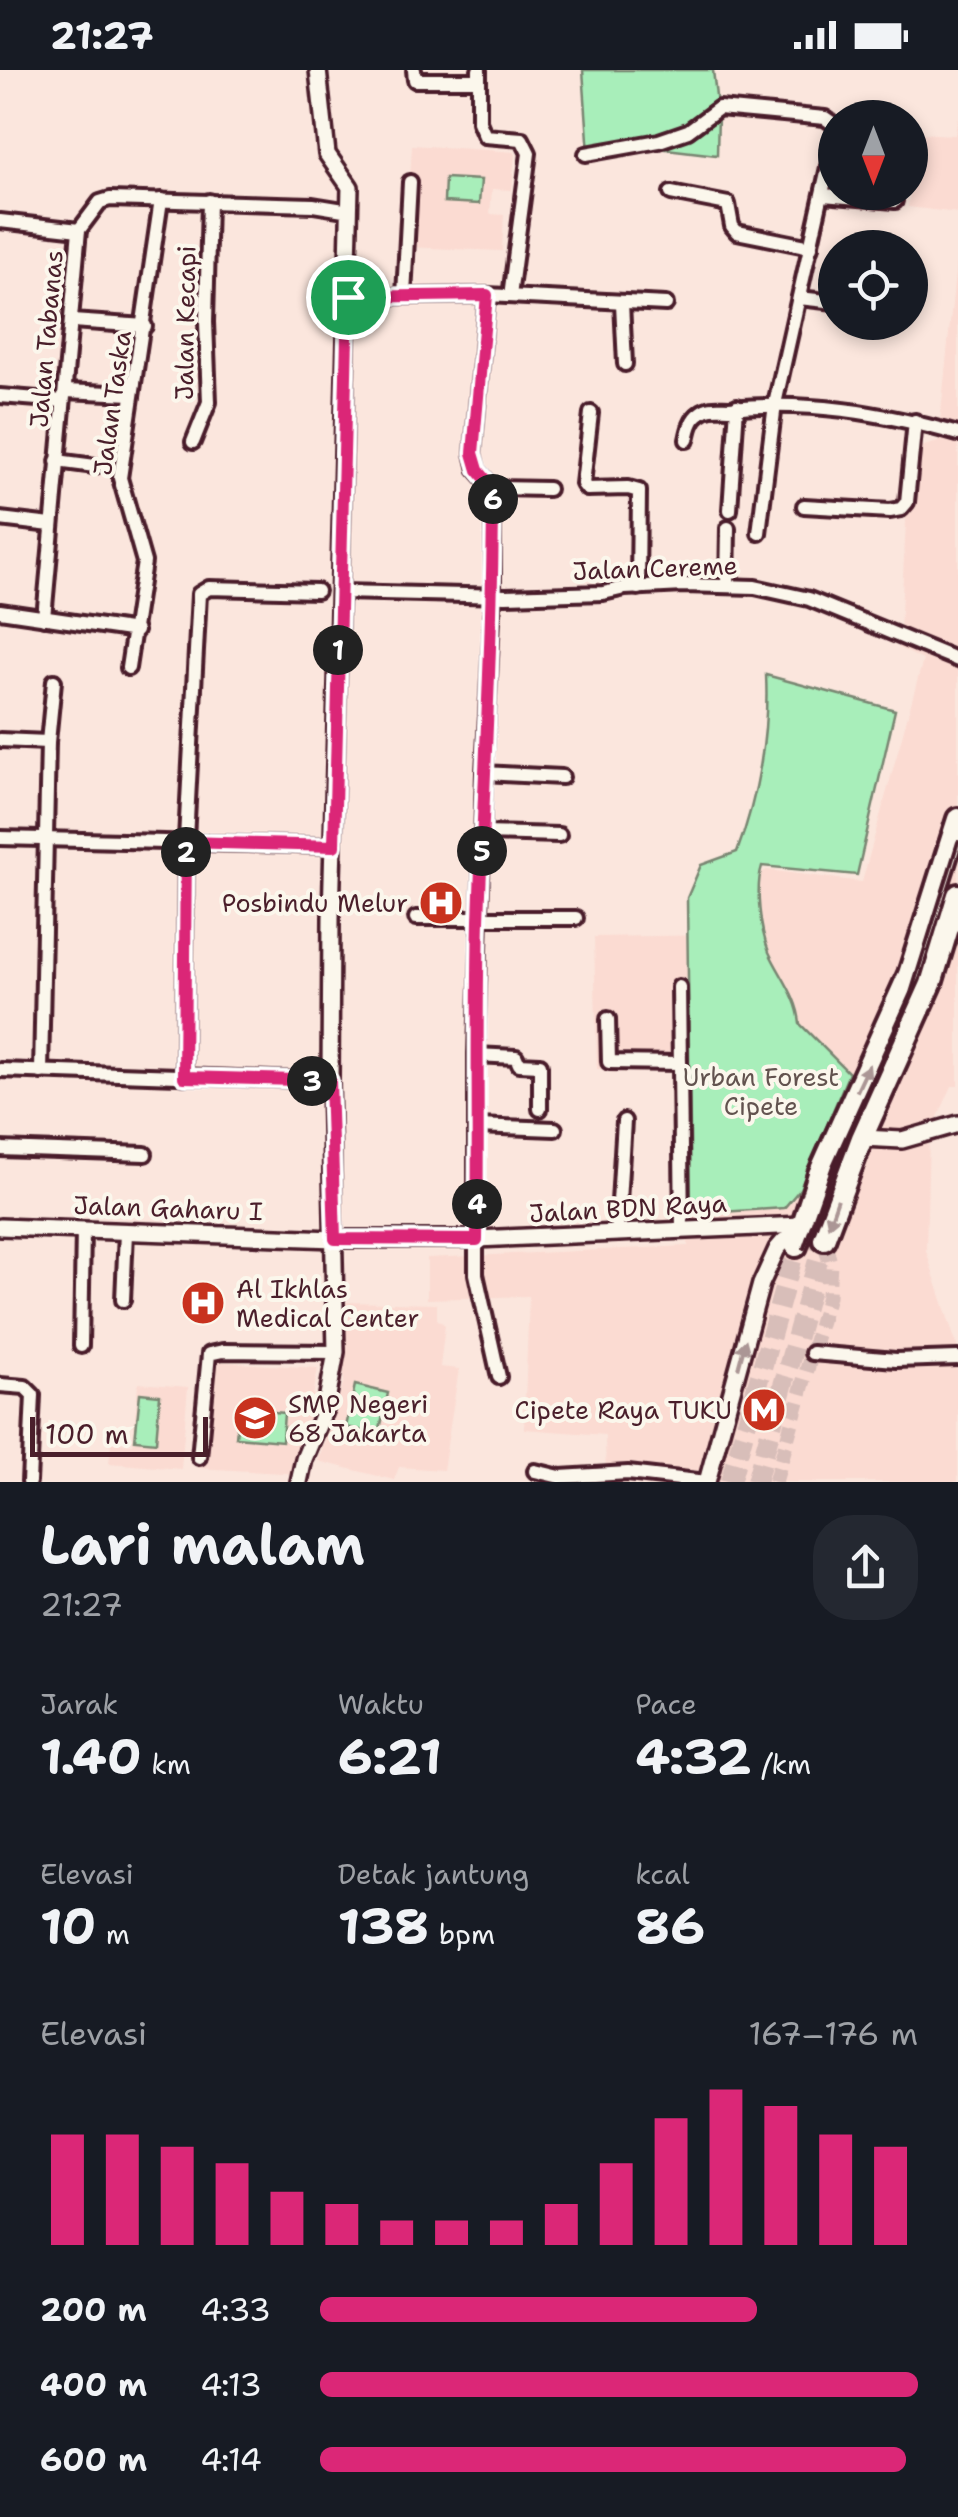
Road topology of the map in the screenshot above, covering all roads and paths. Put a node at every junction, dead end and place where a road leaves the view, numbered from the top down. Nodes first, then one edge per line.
1 (318, 70) edge
2 (414, 70) edge
3 (479, 75) edge
4 (818, 117) edge
5 (586, 154) dead end
6 (410, 182) dead end
7 (671, 193) dead end
8 (161, 200) junction
9 (210, 202) junction
10 (819, 210) edge
11 (350, 211) junction
12 (0, 221) edge
13 (78, 230) junction
14 (811, 247) junction
15 (404, 295) junction
16 (487, 295) junction
17 (510, 296) junction
18 (348, 297) junction
19 (799, 298) junction
20 (818, 300) edge
21 (622, 303) junction
22 (666, 304) dead end
23 (72, 322) junction
24 (145, 326) junction
25 (625, 364) dead end
26 (132, 394) junction
27 (0, 396) edge
28 (64, 396) junction
29 (775, 404) junction
30 (738, 406) junction
31 (591, 413) dead end
32 (914, 421) junction
33 (958, 434) edge
34 (687, 440) dead end
35 (193, 442) dead end
36 (57, 462) junction
37 (96, 466) dead end
38 (493, 488) junction
39 (548, 489) dead end
40 (804, 506) dead end
41 (730, 510) dead end
42 (0, 519) edge
43 (51, 525) junction
44 (728, 528) dead end
45 (759, 533) dead end
46 (727, 586) junction
47 (638, 588) junction
48 (316, 591) dead end
49 (341, 592) junction
50 (493, 596) junction
51 (0, 611) edge
52 (44, 618) junction
53 (136, 631) junction
54 (958, 660) edge
55 (128, 668) dead end
56 (54, 681) dead end
57 (0, 740) edge
58 (48, 742) junction
59 (484, 773) junction
60 (562, 777) dead end
61 (958, 819) edge
62 (483, 833) junction
63 (559, 836) dead end
64 (0, 838) edge
65 (48, 839) junction
66 (186, 842) junction
67 (334, 846) junction
68 (958, 895) edge
69 (416, 918) dead end
70 (576, 918) dead end
71 (480, 919) junction
72 (954, 924) edge
73 (679, 986) dead end
74 (608, 1019) dead end
75 (476, 1055) junction
76 (680, 1063) junction
77 (0, 1070) edge
78 (41, 1072) junction
79 (184, 1077) junction
80 (330, 1081) junction
81 (540, 1109) dead end
82 (624, 1121) dead end
83 (958, 1124) edge
84 (477, 1126) junction
85 (556, 1129) dead end
86 (862, 1138) junction
87 (0, 1149) edge
88 (145, 1154) dead end
89 (0, 1227) edge
90 (83, 1230) junction
91 (682, 1230) junction
92 (126, 1232) junction
93 (617, 1234) junction
94 (800, 1234) junction
95 (335, 1239) junction
96 (477, 1240) junction
97 (824, 1240) dead end
98 (123, 1300) dead end
99 (81, 1346) dead end
100 (336, 1352) junction
101 (812, 1353) dead end
102 (958, 1358) edge
103 (499, 1376) dead end
104 (0, 1385) edge
105 (199, 1457) dead end
106 (535, 1470) dead end
107 (29, 1482) edge
108 (299, 1482) edge
109 (706, 1482) edge

1 - 11 street
2 - 3 street
3 - 17 street
4 - 5 street
6 - 15 street
7 - 14 street
8 - 9 street, Jalan Tabanas
8 - 13 street, Jalan Tabanas
8 - 24 street, Jalan Taska
9 - 11 street, Jalan Tabanas
9 - 35 street, Jalan Kecapi
10 - 14 street
11 - 18 street
12 - 13 street
13 - 23 street, Jalan Tabanas
14 - 19 street
15 - 16 street
15 - 18 street
16 - 17 street
16 - 38 street
17 - 21 street
18 - 49 street
19 - 20 street
19 - 29 street
21 - 22 street
21 - 25 street
23 - 24 street
23 - 28 street, Jalan Tabanas
24 - 26 street, Jalan Taska
26 - 28 street
26 - 53 street, Jalan Taska
27 - 28 street
28 - 36 street, Jalan Tabanas
29 - 30 street
29 - 32 street
29 - 45 street
30 - 34 street
30 - 41 street
31 - 47 street
32 - 33 street
32 - 40 street
36 - 37 street
36 - 43 street, Jalan Tabanas
38 - 39 street
38 - 50 street
42 - 43 street
43 - 52 street, Jalan Tabanas
44 - 46 street
46 - 47 street, Jalan Cereme
46 - 54 street, Jalan Cereme
47 - 50 street, Jalan Cereme
48 - 66 street
49 - 50 street, Jalan Cereme
49 - 67 street
50 - 59 street
51 - 52 street
52 - 53 street
53 - 55 street, Jalan Taska
56 - 58 street
57 - 58 street
58 - 65 street
59 - 60 street
59 - 62 street
94 -> 61 main road
62 - 63 street
62 - 71 street
64 - 65 street
65 - 66 street
65 - 78 street
66 - 67 street
66 - 79 street
67 - 80 street
68 - 72 main road
69 - 71 street
70 - 71 street
71 - 75 street
72 - 86 main road
73 - 76 street
74 - 76 street
75 - 81 street
75 - 84 street
76 - 91 street
77 - 78 street
78 - 79 street
79 - 80 street
80 - 95 street
82 - 93 street
83 - 86 street
84 - 85 street
84 - 96 street
86 -> 97 main road
87 - 88 street
89 - 90 street, Jalan Gaharu I
90 - 92 street, Jalan Gaharu I
90 - 99 street
91 - 93 street, Jalan BDN Raya
91 - 94 street, Jalan BDN Raya
92 - 95 street, Jalan Gaharu I
92 - 98 street
93 - 96 street, Jalan BDN Raya
109 -> 94 street
95 - 96 street, Jalan BDN Raya
95 - 100 street
96 - 103 street
100 - 105 street
100 - 108 street
101 - 102 street
104 - 107 street
106 - 109 street

